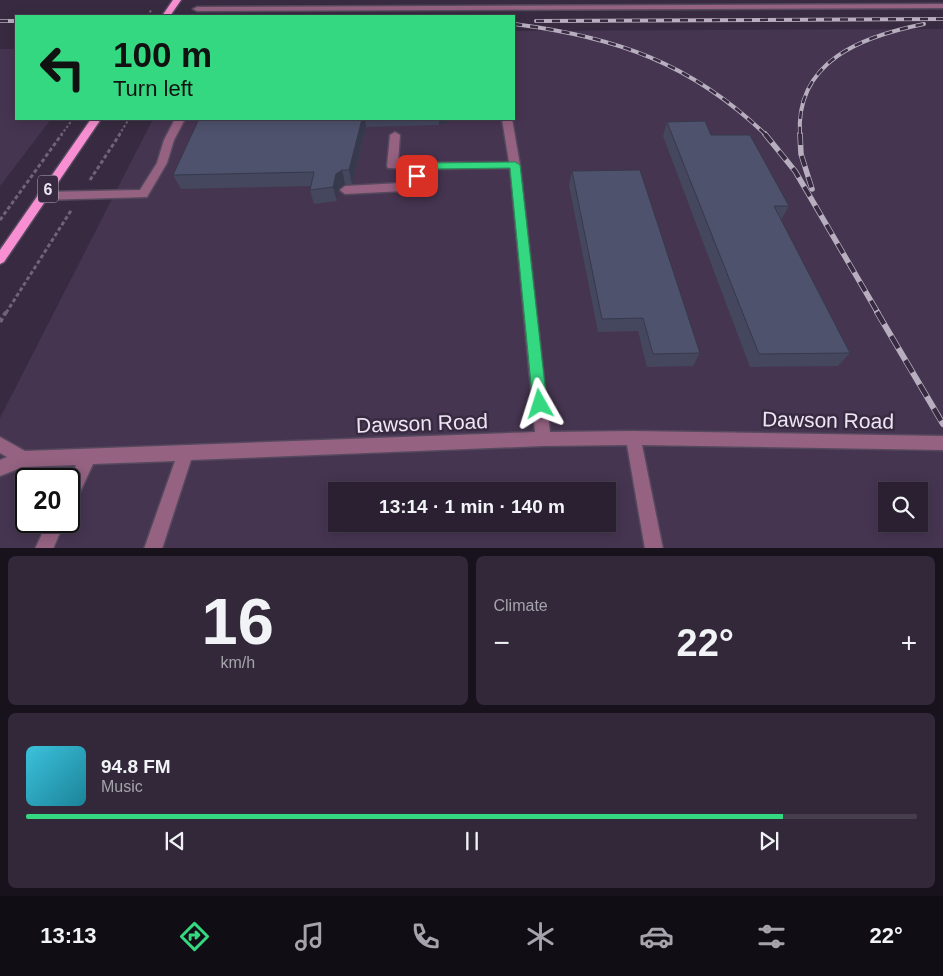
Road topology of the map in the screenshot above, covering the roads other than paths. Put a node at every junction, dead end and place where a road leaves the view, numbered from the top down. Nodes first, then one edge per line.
1 (177, 0) edge
2 (943, 6) edge
3 (196, 9) dead end
4 (167, 15) edge
5 (95, 120) edge
6 (179, 120) edge
7 (507, 120) edge
8 (395, 135) dead end
9 (515, 165) junction
10 (431, 166) junction
11 (345, 190) edge
12 (43, 196) junction
13 (0, 259) edge
14 (633, 438) junction
15 (543, 439) junction
16 (943, 443) edge
17 (0, 444) edge
18 (186, 453) junction
19 (88, 457) junction
20 (23, 459) junction
21 (0, 468) edge
22 (80, 474) edge
23 (51, 533) edge
24 (44, 548) edge
25 (153, 548) edge
26 (654, 548) edge

1 - 4 main road
2 - 3 street
5 - 12 main road, 6
6 - 12 street
7 - 9 street
8 - 10 street
9 - 10 street
9 - 15 street
10 - 11 street
12 - 13 main road, 6
14 - 15 street, Dawson Road
14 - 16 street, Dawson Road
14 - 26 street
15 - 18 street, Dawson Road
17 - 20 street
18 - 19 street, Dawson Road
18 - 25 street
19 - 20 street, Dawson Road
19 - 22 street
20 - 21 street, Dawson Road
23 - 24 street

